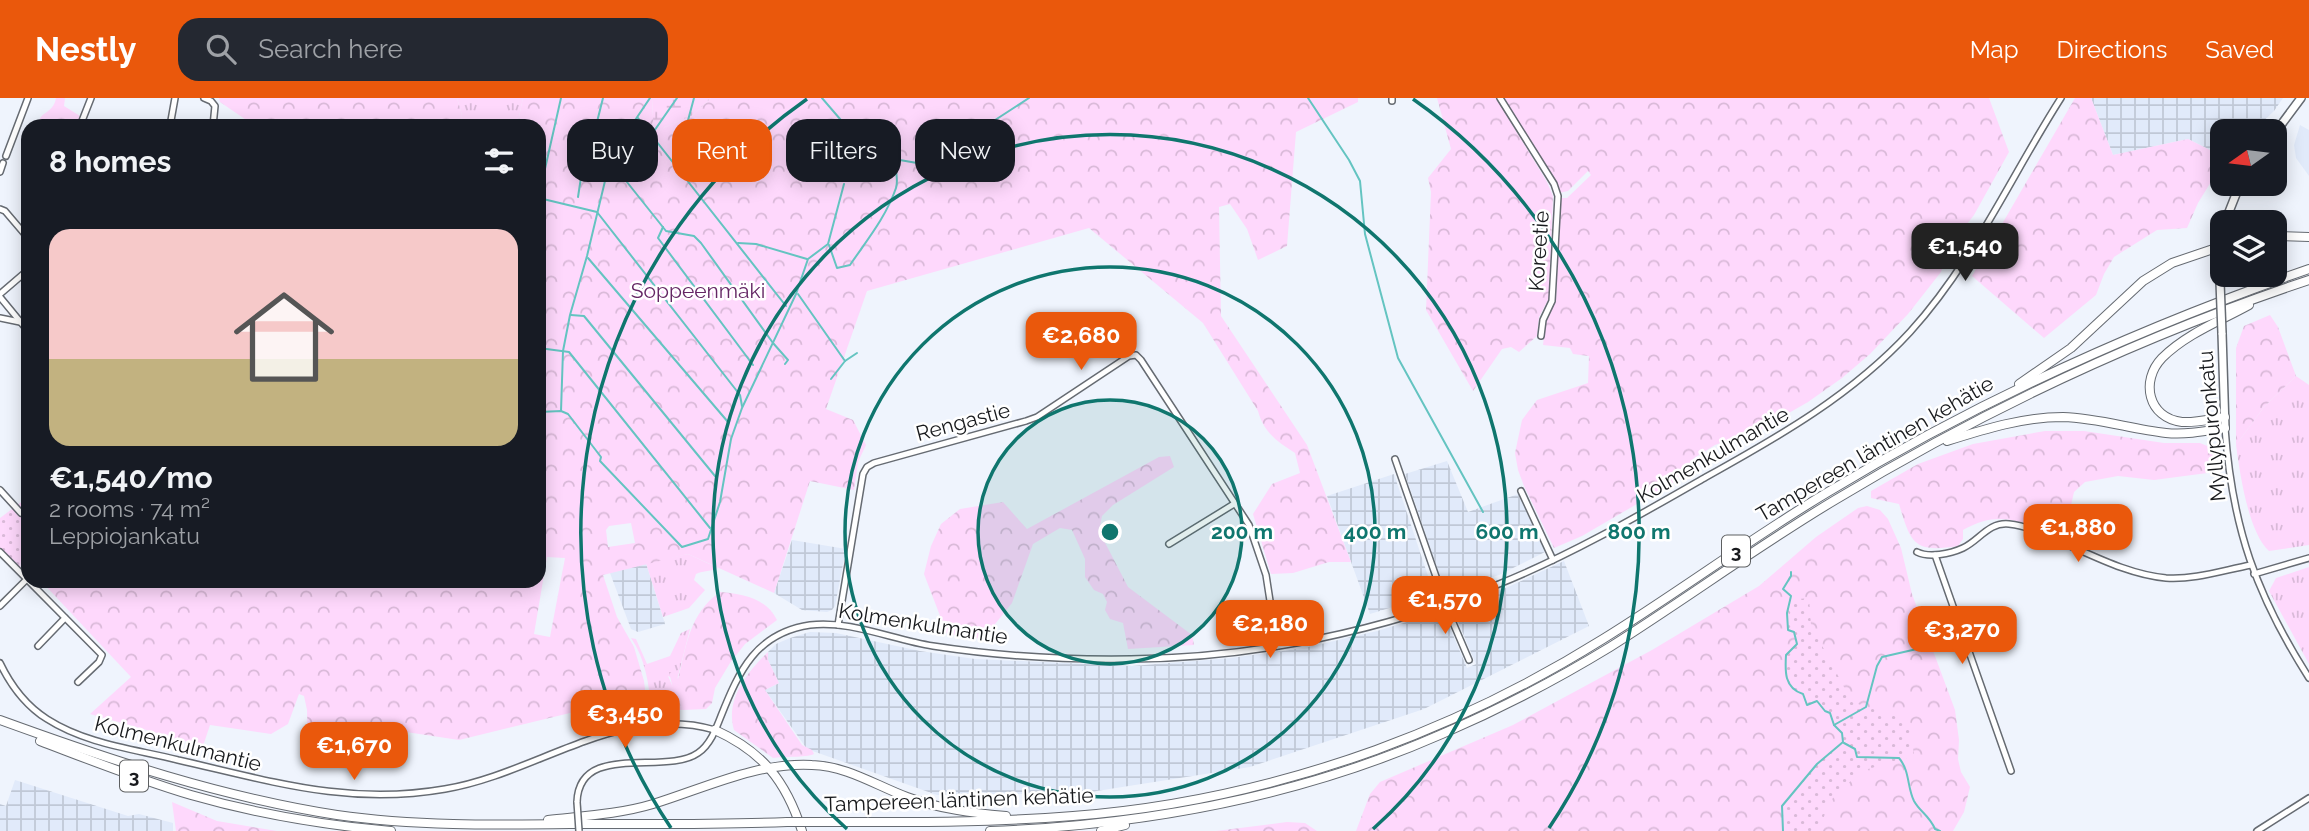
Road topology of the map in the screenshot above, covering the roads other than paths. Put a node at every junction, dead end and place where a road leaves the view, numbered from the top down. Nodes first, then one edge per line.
1 (28, 98) edge
2 (91, 98) edge
3 (175, 98) edge
4 (204, 98) edge
5 (1500, 98) edge
6 (2061, 98) edge
7 (2301, 98) edge
8 (83, 119) edge
9 (171, 119) edge
10 (214, 119) edge
11 (2285, 119) edge
12 (6, 156) dead end
13 (3, 163) dead end
14 (0, 172) edge
15 (0, 209) edge
16 (18, 225) junction
17 (21, 226) edge
18 (21, 229) edge
19 (2287, 236) edge
20 (2309, 237) edge
21 (2210, 250) edge
22 (2309, 269) edge
23 (21, 276) edge
24 (2309, 280) edge
25 (2220, 287) edge
26 (2279, 290) junction
27 (0, 295) edge
28 (0, 318) edge
29 (20, 322) joint
30 (1541, 336) dead end
31 (2002, 396) junction
32 (2225, 417) junction
33 (2225, 428) junction
34 (1924, 449) junction
35 (1395, 460) dead end
36 (0, 490) edge
37 (1521, 491) dead end
38 (1234, 503) junction
39 (21, 513) dead end
40 (1169, 544) dead end
41 (0, 552) edge
42 (1917, 552) dead end
43 (1936, 555) junction
44 (2309, 558) edge
45 (1553, 560) junction
46 (2251, 565) junction
47 (2254, 574) junction
48 (21, 575) edge
49 (21, 585) edge
50 (34, 588) edge
51 (1445, 603) junction
52 (0, 606) edge
53 (65, 618) junction
54 (838, 625) junction
55 (38, 646) dead end
56 (1277, 646) junction
57 (1469, 660) dead end
58 (0, 663) edge
59 (2309, 678) edge
60 (78, 682) dead end
61 (0, 720) edge
62 (0, 726) edge
63 (715, 730) junction
64 (769, 768) junction
65 (2011, 771) dead end
66 (2309, 798) edge
67 (1150, 818) junction
68 (1037, 819) junction
69 (515, 825) junction
70 (391, 831) edge
71 (579, 831) edge
72 (802, 831) edge
73 (990, 831) edge
74 (1101, 831) edge
75 (2257, 831) edge

1 - 12 street
2 - 8 street
3 - 9 street
4 - 10 street
5 - 30 street, Koreetie
6 - 45 street, Kolmenkulmantie
7 - 11 main road
13 - 14 street
15 - 16 street
16 - 17 street
16 - 18 street
19 - 20 highway
21 - 31 highway
22 - 31 highway, Tampereen läntinen kehätie / 3
23 - 27 street
24 - 26 highway, Tampereen läntinen kehätie / 3
25 - 32 main road, Myllypuronkatu, bridge
26 - 32 highway
26 - 34 highway, Tampereen läntinen kehätie / 3
27 - 29 street
28 - 29 street
31 - 68 highway, Tampereen läntinen kehätie / 3
32 - 33 main road, Myllypuronkatu
33 - 34 highway
33 - 46 street, Myllypuronkatu
34 - 67 highway, Tampereen läntinen kehätie / 3
35 - 51 street
36 - 39 street
37 - 45 street
38 - 40 street
38 - 54 street, Rengastie
38 - 56 street, Rengastie
41 - 48 street
42 - 43 street
43 - 46 street
43 - 65 street
44 - 47 street
45 - 51 street, Kolmenkulmantie
46 - 47 street, Myllypuronkatu
47 - 59 street, Myllypuronkatu
49 - 52 street
50 - 53 street
51 - 56 street, Kolmenkulmantie
51 - 57 street
53 - 55 street
53 - 60 street
54 - 56 street, Kolmenkulmantie
54 - 63 street, Kolmenkulmantie
58 - 63 street, Kolmenkulmantie
61 - 69 highway, Tampereen läntinen kehätie / 3
62 - 70 highway, 3
63 - 64 highway
63 - 71 street, bridge
64 - 68 highway
64 - 69 highway
64 - 72 highway
66 - 75 street
67 - 73 highway, Tampereen läntinen kehätie / 3
67 - 74 highway
68 - 69 highway, Tampereen läntinen kehätie / 3, bridge

